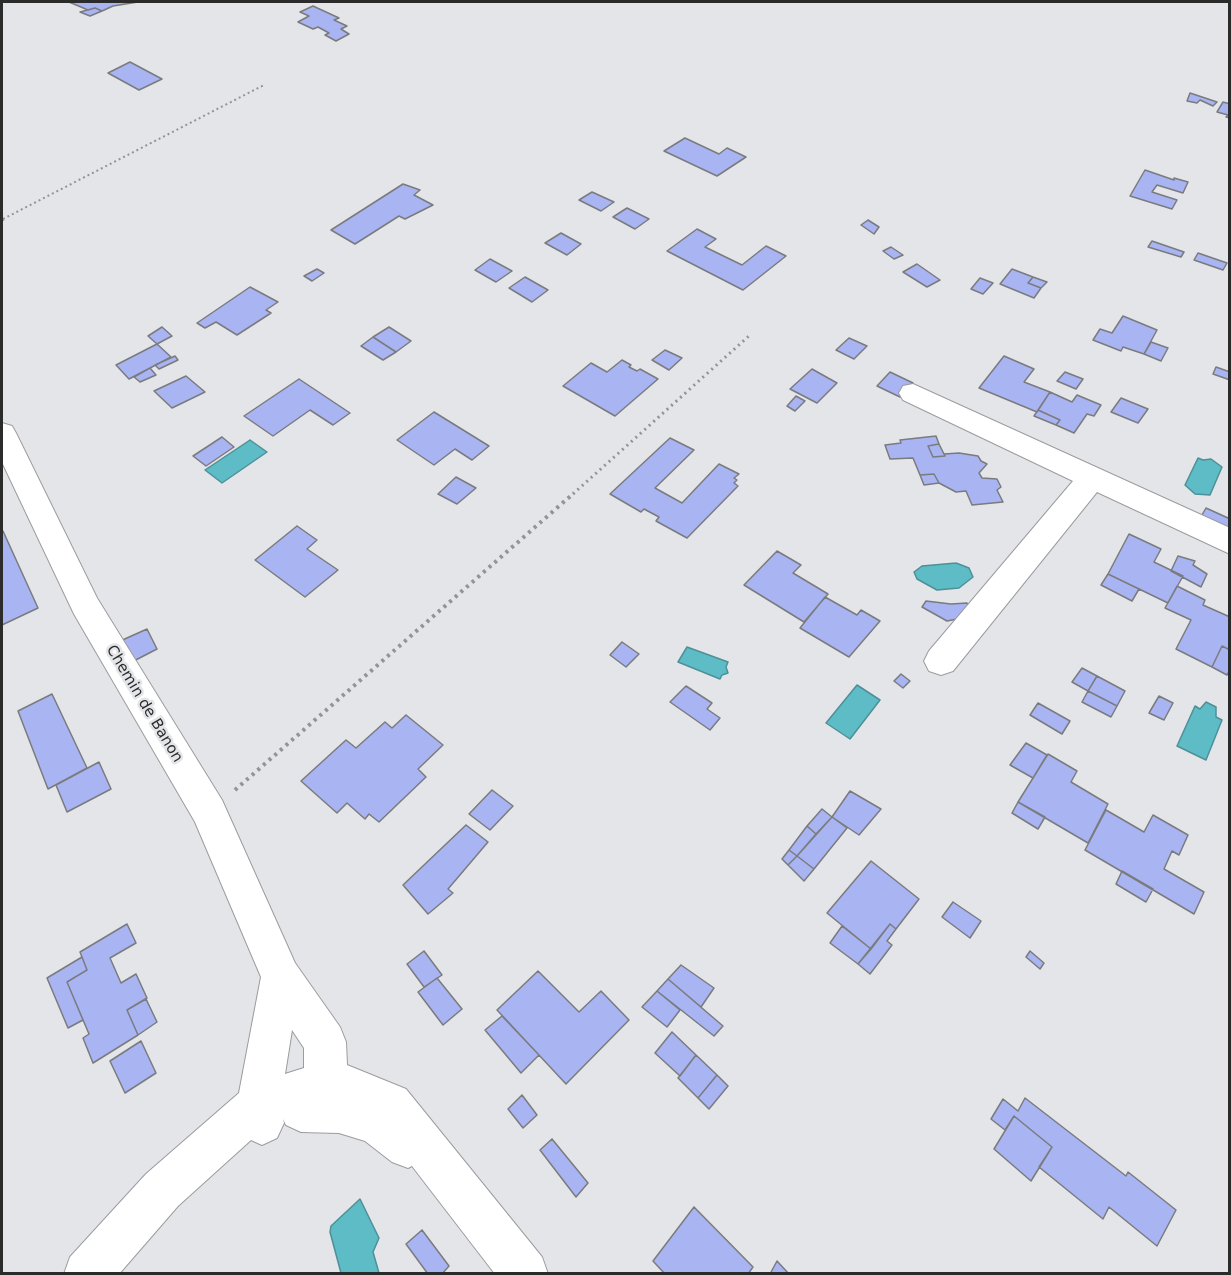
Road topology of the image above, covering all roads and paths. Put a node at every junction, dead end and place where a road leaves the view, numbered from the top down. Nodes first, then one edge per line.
1 (264, 85) dead end
2 (2, 220) edge
3 (750, 335) dead end
4 (913, 393) dead end
5 (2, 433) edge
6 (1091, 479) junction
7 (1230, 542) edge
8 (941, 661) dead end
9 (209, 812) junction
10 (281, 977) junction
11 (324, 1099) junction
12 (261, 1116) junction
13 (87, 1274) edge
14 (96, 1274) edge
15 (525, 1274) edge

1 - 2 path
3 - 9 path
4 - 6 street
5 - 9 street, Chemin de Banon
6 - 7 street
6 - 8 street
9 - 10 street, Chemin de Banon
10 - 11 street, Chemin de Banon
10 - 12 street
11 - 12 street
11 - 15 street
12 - 13 street
12 - 14 street

